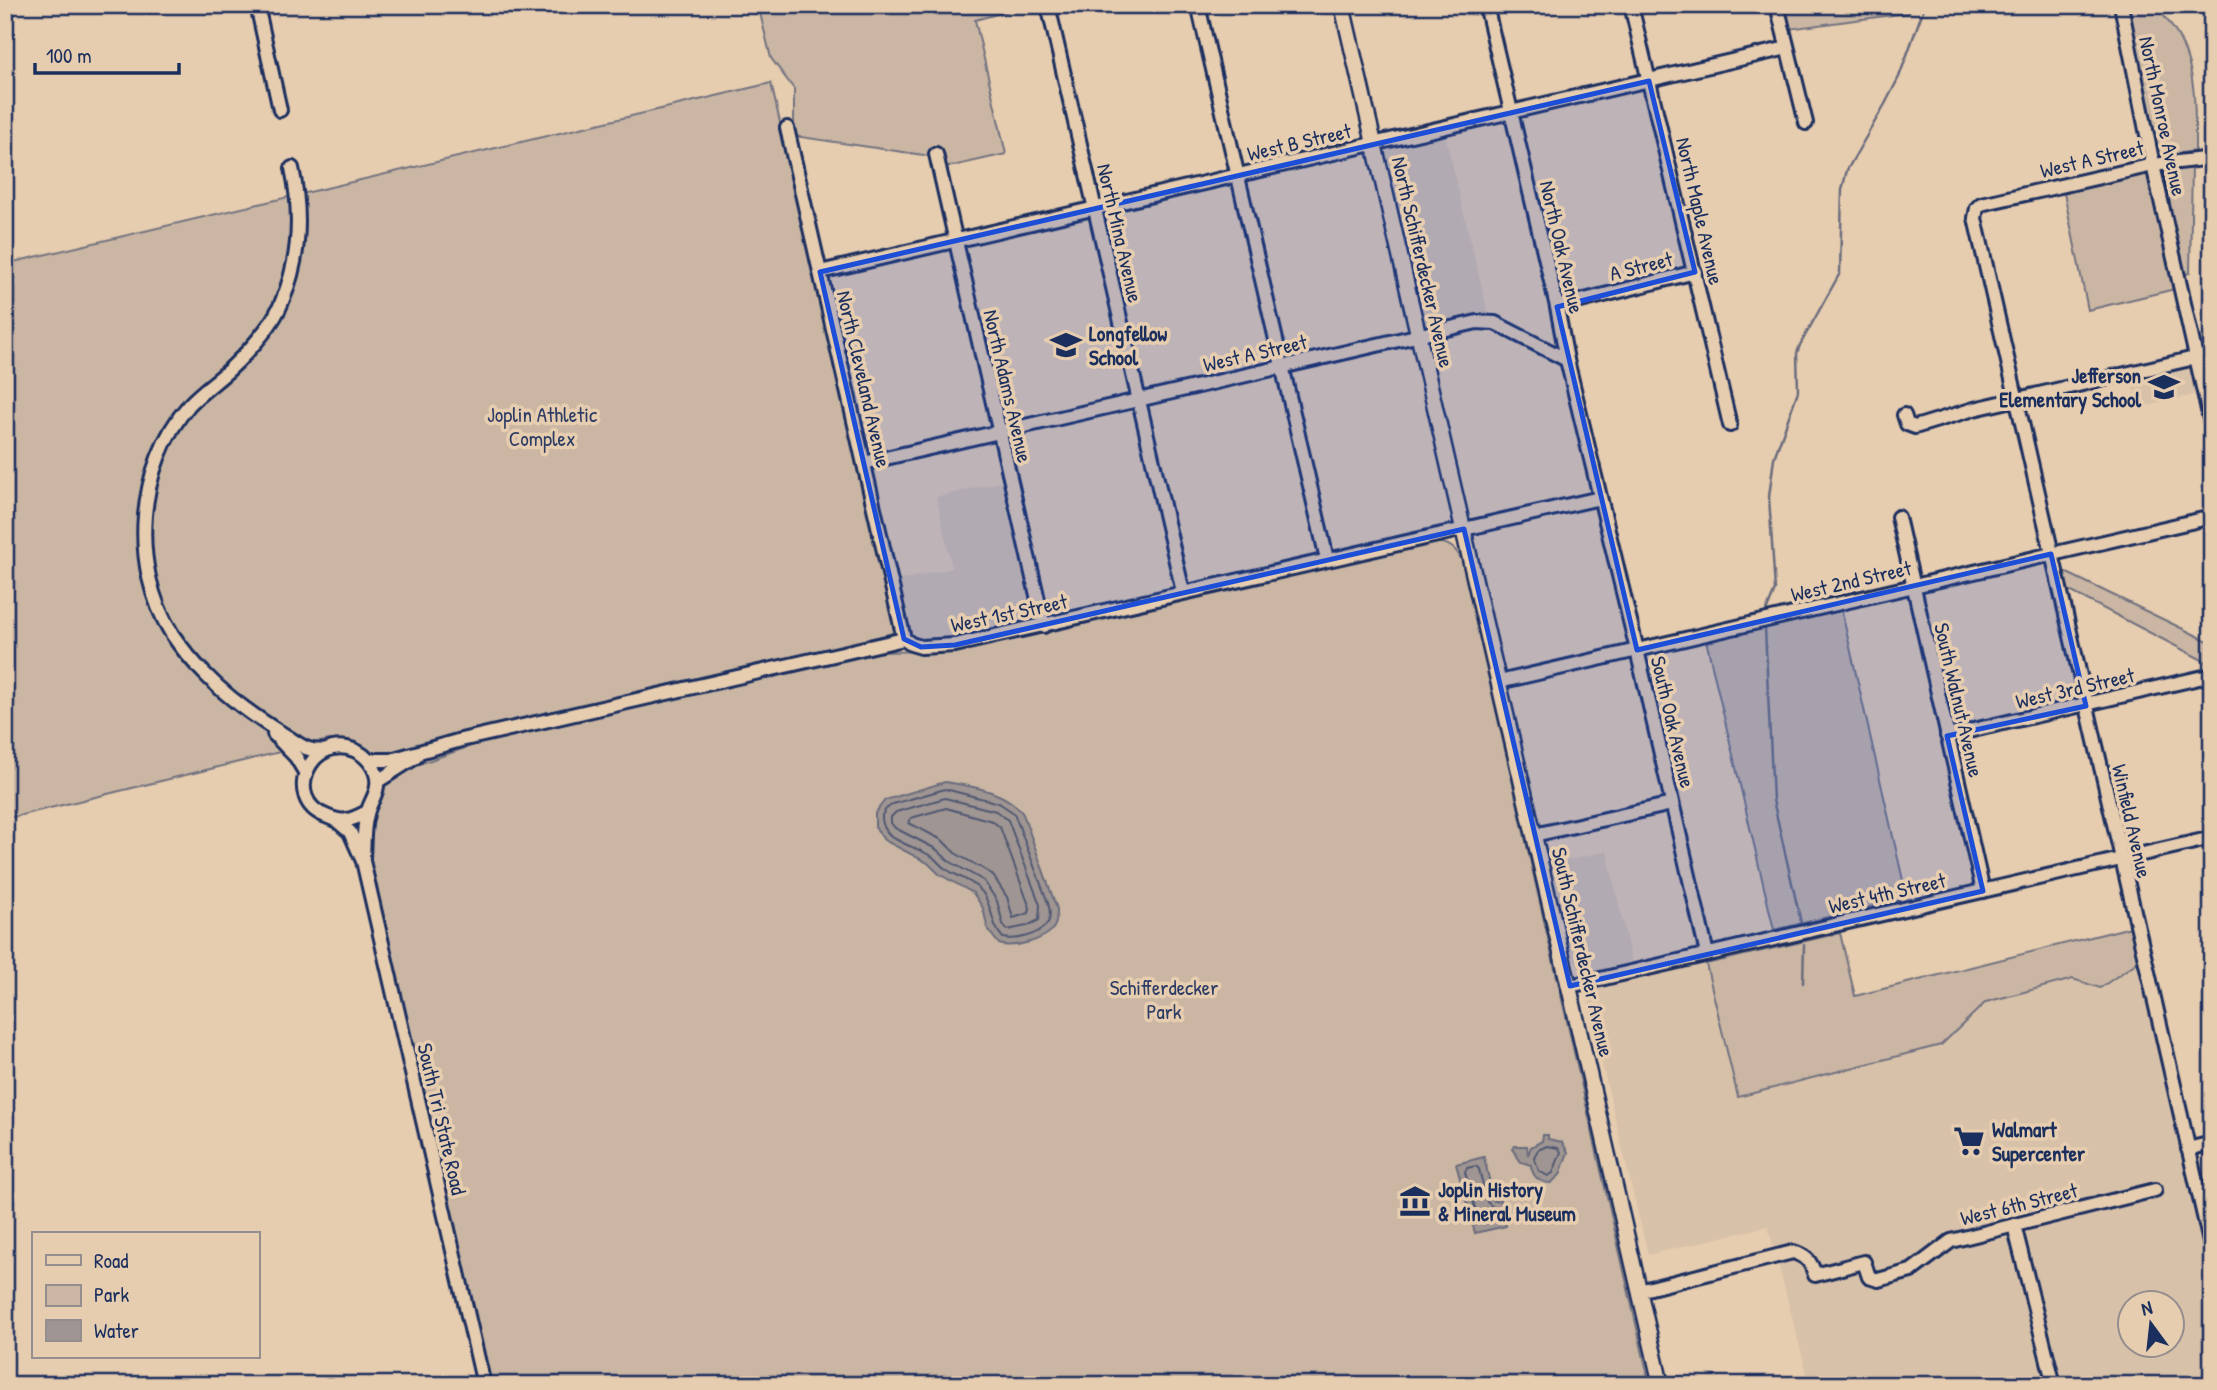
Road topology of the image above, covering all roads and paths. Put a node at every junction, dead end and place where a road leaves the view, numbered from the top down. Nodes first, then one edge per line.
1 (257, 5) edge
2 (1198, 5) edge
3 (1342, 5) edge
4 (1486, 5) edge
5 (1632, 5) edge
6 (1777, 5) edge
7 (2121, 5) edge
8 (1050, 6) edge
9 (1787, 48) junction
10 (1649, 80) junction
11 (280, 110) dead end
12 (1511, 113) junction
13 (1806, 123) dead end
14 (788, 128) dead end
15 (1374, 144) junction
16 (936, 154) dead end
17 (2212, 158) edge
18 (2153, 165) junction
19 (292, 169) dead end
20 (1238, 176) junction
21 (1981, 204) joint
22 (1095, 209) junction
23 (955, 241) junction
24 (820, 272) junction
25 (1695, 272) junction
26 (1557, 307) junction
27 (1418, 335) junction
28 (2212, 354) edge
29 (2196, 358) junction
30 (1567, 360) junction
31 (1282, 366) junction
32 (1139, 399) junction
33 (2015, 399) junction
34 (1904, 415) dead end
35 (1730, 425) dead end
36 (2212, 428) edge
37 (1000, 432) junction
38 (864, 463) junction
39 (1600, 498) junction
40 (1898, 517) dead end
41 (2212, 517) edge
42 (1464, 529) junction
43 (2051, 554) junction
44 (1327, 559) junction
45 (1913, 586) junction
46 (1184, 592) junction
47 (1044, 626) junction
48 (904, 639) junction
49 (1637, 650) junction
50 (2212, 675) edge
51 (1500, 682) junction
52 (2086, 706) junction
53 (265, 723) junction
54 (1947, 736) junction
55 (429, 750) junction
56 (325, 751) junction
57 (369, 760) junction
58 (305, 772) junction
59 (377, 781) junction
60 (1672, 804) junction
61 (367, 812) junction
62 (336, 820) junction
63 (1534, 835) junction
64 (2212, 838) edge
65 (2121, 859) junction
66 (363, 861) junction
67 (1983, 891) junction
68 (1707, 954) junction
69 (1570, 986) junction
70 (2212, 1143) edge
71 (2188, 1149) junction
72 (2155, 1190) dead end
73 (2014, 1225) junction
74 (2212, 1251) edge
75 (1639, 1291) junction
76 (484, 1385) edge
77 (1661, 1385) edge
78 (2053, 1385) edge

1 - 11 street
2 - 20 street
3 - 15 main road, North Schifferdecker Avenue
4 - 12 street, North Oak Avenue
5 - 10 street, North Maple Avenue
6 - 9 street
7 - 18 street, North Monroe Avenue
8 - 22 street, North Mina Avenue
9 - 10 street, West B Street
9 - 13 street
10 - 12 street, West B Street
10 - 25 street, North Maple Avenue
12 - 15 street, West B Street
12 - 26 street, North Oak Avenue
14 - 24 street, North Cleveland Avenue
15 - 20 street, West B Street
15 - 27 main road, North Schifferdecker Avenue
16 - 23 street, North Adams Avenue
17 - 18 street, West A Street
18 - 21 street, West A Street
18 - 29 street, North Monroe Avenue
19 - 53 street
20 - 22 street, West B Street
20 - 31 street
21 - 33 street, Winfield Avenue
22 - 23 street, West B Street
22 - 32 street, North Mina Avenue
23 - 24 street, West B Street
23 - 37 street, North Adams Avenue
24 - 38 street, North Cleveland Avenue
25 - 26 street, A Street
25 - 35 street, North Maple Avenue
26 - 30 street, North Oak Avenue
27 - 30 street, West A Street
27 - 31 street, West A Street
27 - 42 main road, North Schifferdecker Avenue
28 - 29 street
29 - 33 street
29 - 36 street, North Monroe Avenue
30 - 39 street, North Oak Avenue
31 - 32 street, West A Street
31 - 44 street
32 - 37 street, West A Street
32 - 46 street, North Mina Avenue
33 - 34 street
33 - 43 street, Winfield Avenue
37 - 38 street, West A Street
37 - 47 street, North Adams Avenue
38 - 48 street, North Cleveland Avenue
39 - 42 street, West 1st Street
39 - 49 street, South Oak Avenue
40 - 45 street, South Walnut Avenue
41 - 43 street, West 2nd Street
42 - 44 street, West 1st Street
42 - 51 main road, South Schifferdecker Avenue
43 - 45 street, West 2nd Street
43 - 52 street, Winfield Avenue
44 - 46 street, West 1st Street
45 - 49 street, West 2nd Street
45 - 54 street, South Walnut Avenue
46 - 47 street, West 1st Street
47 - 48 street, West 1st Street
48 - 55 street, West 1st Street
49 - 51 street, West 2nd Street
49 - 60 street, South Oak Avenue
50 - 52 street, West 3rd Street
51 - 63 main road, South Schifferdecker Avenue
52 - 54 street, West 3rd Street
52 - 65 street, Winfield Avenue
53 - 56 street
53 - 58 street
54 - 67 street, South Walnut Avenue
55 - 57 street, West 1st Street
55 - 59 street, West 1st Street
56 - 57 street
56 - 58 street
57 - 59 street
58 - 62 street, South Tri State Road
59 - 61 street, South Tri State Road
60 - 63 street
60 - 68 street, South Oak Avenue
61 - 62 street
61 - 66 street, South Tri State Road
62 - 66 street, South Tri State Road
63 - 69 main road, South Schifferdecker Avenue
64 - 65 street, West 4th Street
65 - 67 street, West 4th Street
65 - 71 street, Winfield Avenue
66 - 76 street, South Tri State Road
67 - 68 street, West 4th Street
68 - 69 street, West 4th Street
69 - 75 main road, South Schifferdecker Avenue
70 - 71 street
71 - 74 street, Winfield Avenue
72 - 73 street, West 6th Street
73 - 75 street, West 6th Street
73 - 78 street
75 - 77 main road, South Schifferdecker Avenue

